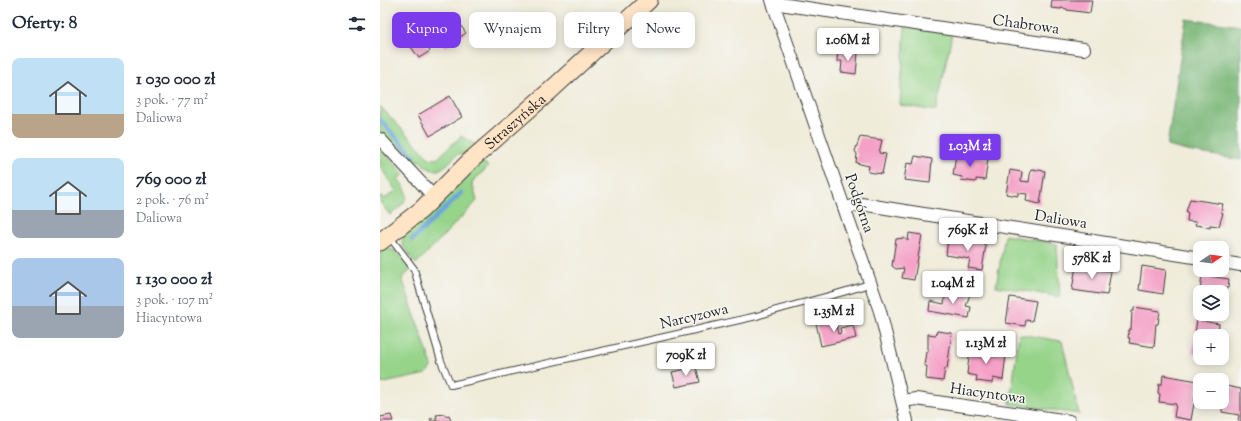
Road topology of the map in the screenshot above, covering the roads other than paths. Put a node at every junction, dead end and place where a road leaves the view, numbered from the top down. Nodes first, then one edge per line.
1 (649, 0) edge
2 (772, 2) edge
3 (1084, 49) dead end
4 (380, 139) edge
5 (435, 198) junction
6 (845, 208) junction
7 (384, 239) edge
8 (1193, 257) edge
9 (1229, 263) edge
10 (1241, 265) edge
11 (871, 283) junction
12 (903, 401) junction
13 (907, 421) edge
14 (1069, 421) edge

1 - 5 street, Straszyńska
2 - 3 street, Chabrowa
2 - 6 street, Podgórna
4 - 5 street
5 - 7 street, Straszyńska
6 - 8 street, Daliowa
6 - 11 street, Podgórna
7 - 11 lane, Narcyzowa
9 - 10 street
11 - 12 street, Podgórna
12 - 13 street, Podgórna
12 - 14 street, Hiacyntowa

